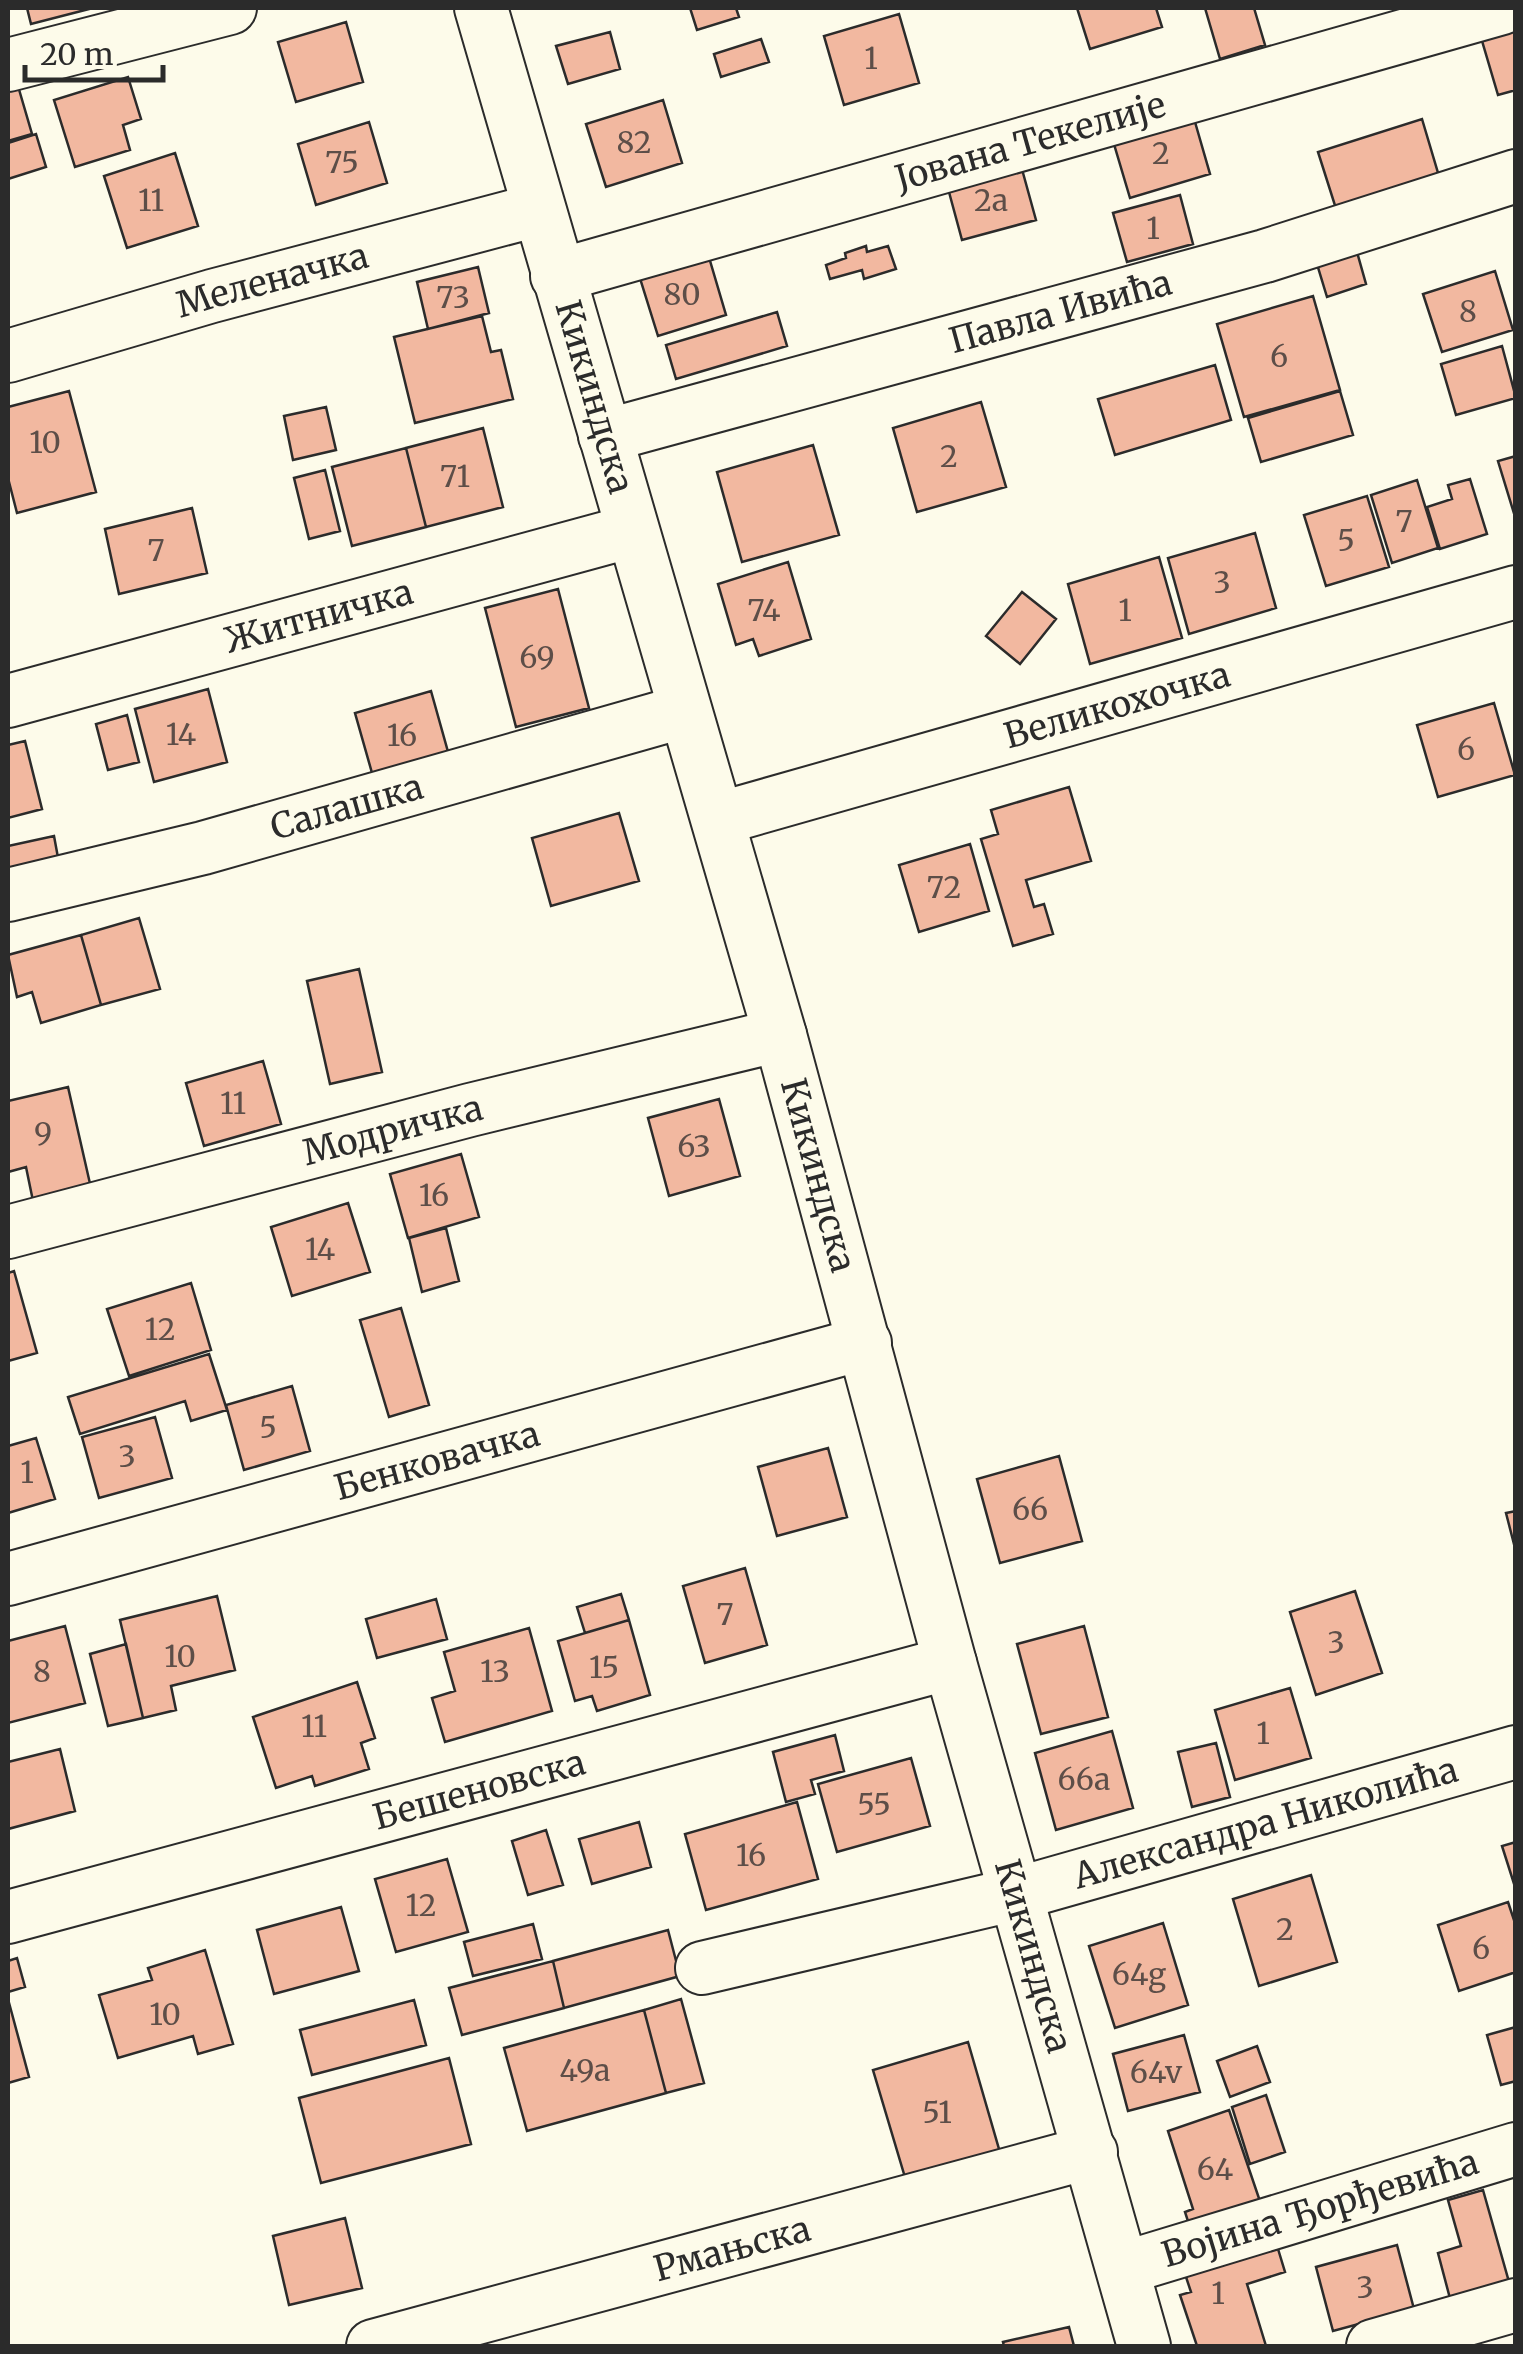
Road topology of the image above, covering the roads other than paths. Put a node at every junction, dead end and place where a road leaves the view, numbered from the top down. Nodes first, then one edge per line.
1 (230, 8) edge
2 (481, 8) edge
3 (1502, 8) edge
4 (8, 64) edge
5 (1516, 176) edge
6 (538, 210) junction
7 (558, 276) junction
8 (8, 356) edge
9 (606, 436) junction
10 (632, 531) junction
11 (1516, 592) edge
12 (8, 701) edge
13 (685, 711) junction
14 (718, 818) junction
15 (8, 895) edge
16 (780, 1035) junction
17 (8, 1232) edge
18 (865, 1342) junction
19 (8, 1579) edge
20 (950, 1663) junction
21 (1516, 1752) edge
22 (1016, 1894) junction
23 (8, 1917) edge
24 (702, 1968) dead end
25 (1516, 2149) edge
26 (1091, 2152) junction
27 (1124, 2268) junction
28 (1516, 2305) edge
29 (374, 2346) edge
30 (1144, 2346) edge
31 (1373, 2346) edge

1 - 4 street
2 - 6 street, Кикиндска
3 - 7 street, Јована Текелије
5 - 9 street, Павла Ивића
6 - 7 street, Кикиндска
6 - 8 street, Меленачка
7 - 9 street, Кикиндска
9 - 10 street, Кикиндска
10 - 12 street, Житничка
10 - 13 street, Кикиндска
11 - 14 street, Великохочка
13 - 14 street, Кикиндска
13 - 15 street, Салашка
14 - 16 street, Кикиндска
16 - 17 street, Модричка
16 - 18 street, Кикиндска
18 - 19 street, Бенковачка
18 - 20 street, Кикиндска
20 - 22 street, Кикиндска
20 - 23 street, Бешеновска
21 - 22 street, Александра Николића
22 - 24 street, Александра Николића
22 - 26 street, Кикиндска
25 - 27 street, Војина Ђорђевића
26 - 27 street, Кикиндска
26 - 29 street, Рмањска
27 - 30 street, Кикиндска
28 - 31 street

